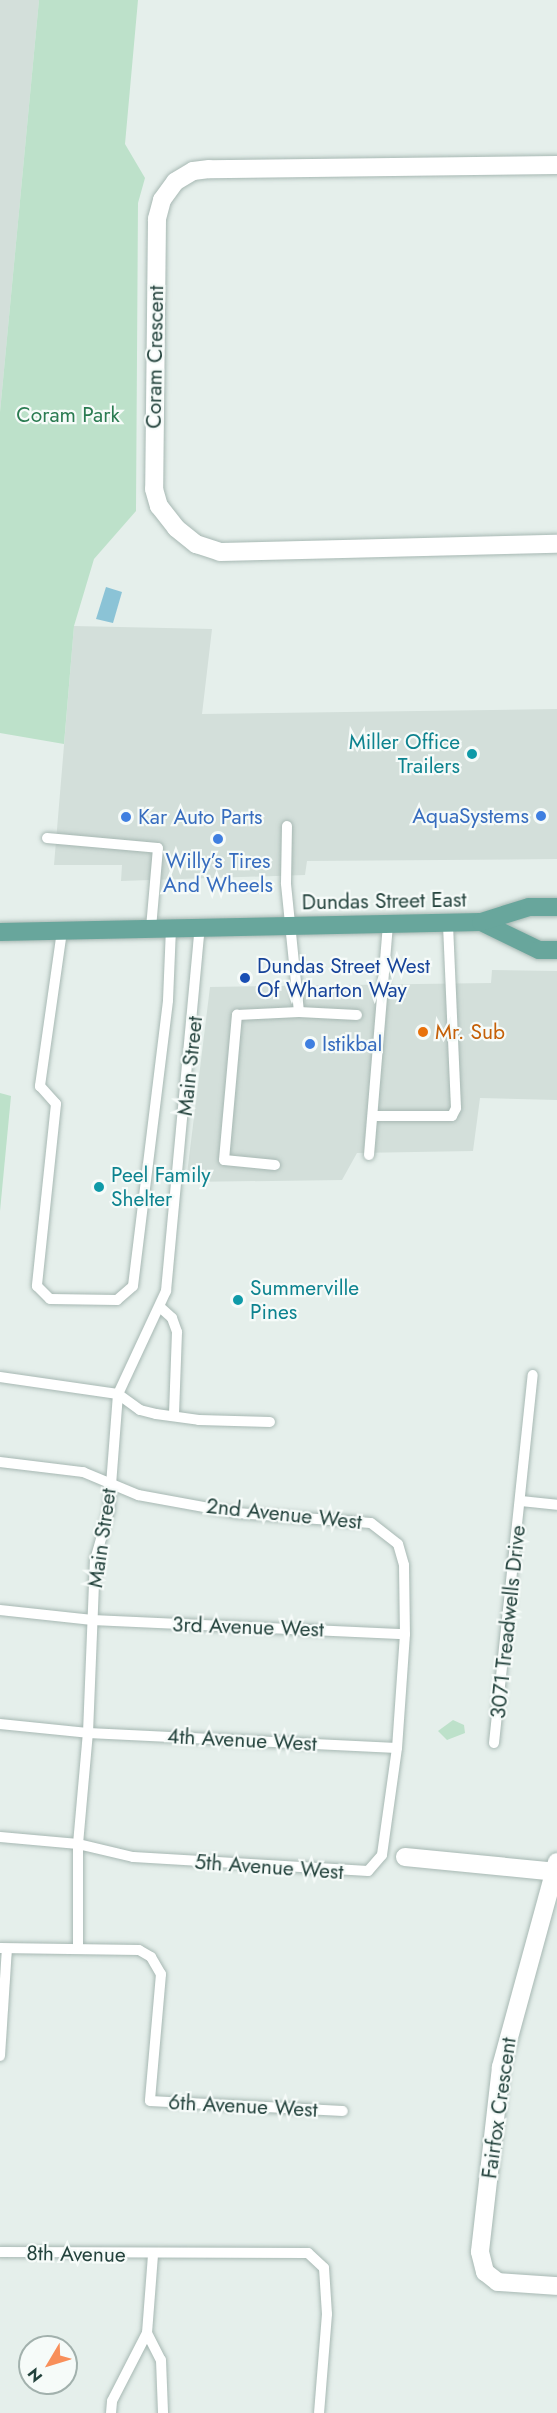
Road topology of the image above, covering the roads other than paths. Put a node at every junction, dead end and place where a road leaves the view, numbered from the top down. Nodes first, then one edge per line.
1 (557, 165) edge
2 (557, 544) edge
3 (287, 826) dead end
4 (46, 838) dead end
5 (557, 907) edge
6 (448, 922) junction
7 (481, 922) junction
8 (388, 924) junction
9 (292, 926) junction
10 (200, 927) junction
11 (151, 928) junction
12 (171, 928) junction
13 (62, 931) junction
14 (0, 932) edge
15 (557, 950) edge
16 (299, 1012) junction
17 (357, 1015) dead end
18 (373, 1116) junction
19 (369, 1155) dead end
20 (275, 1165) dead end
21 (160, 1308) junction
22 (533, 1376) dead end
23 (0, 1377) edge
24 (118, 1394) junction
25 (174, 1415) junction
26 (270, 1422) dead end
27 (0, 1462) edge
28 (110, 1484) junction
29 (521, 1501) junction
30 (557, 1505) edge
31 (0, 1610) edge
32 (92, 1620) junction
33 (405, 1634) junction
34 (0, 1724) edge
35 (88, 1733) junction
36 (494, 1743) dead end
37 (397, 1748) junction
38 (0, 1837) edge
39 (78, 1845) junction
40 (405, 1857) dead end
41 (556, 1869) edge
42 (78, 1948) junction
43 (4, 1949) edge
44 (0, 2056) edge
45 (343, 2111) dead end
46 (0, 2252) edge
47 (153, 2255) junction
48 (557, 2286) edge
49 (147, 2333) junction
50 (111, 2413) edge
51 (163, 2413) edge
52 (319, 2413) edge

1 - 2 street, Coram Crescent
3 - 9 lane
4 - 11 lane
5 - 7 main road, Dundas Street East
6 - 7 main road, Dundas Street East
6 - 8 main road, Dundas Street East
6 - 18 lane
7 - 15 main road, Dundas Street East
8 - 9 main road, Dundas Street East
8 - 18 lane
9 - 10 main road, Dundas Street East
9 - 16 lane
10 - 12 main road, Dundas Street East
10 - 21 lane, Main Street
11 - 12 main road, Dundas Street East
11 - 13 main road, Dundas Street East
12 - 13 lane
13 - 14 main road, Dundas Street East
16 - 17 lane
16 - 20 lane
18 - 19 lane
21 - 24 lane, Main Street
21 - 25 lane
22 - 29 lane, 3071 Treadwells Drive
23 - 24 lane
24 - 25 lane
24 - 28 lane, Main Street
25 - 26 lane
27 - 28 lane, 2nd Avenue West
28 - 32 lane, Main Street
28 - 33 lane, 2nd Avenue West
29 - 30 lane, 3071 Treadwells Drive
29 - 36 lane, 3071 Treadwells Drive
31 - 32 lane, 3rd Avenue West
32 - 33 lane, 3rd Avenue West
32 - 35 lane, Main Street
33 - 37 lane, 2nd Avenue West
34 - 35 lane, 4th Avenue West
35 - 37 lane, 4th Avenue West
35 - 39 lane, Main Street
37 - 39 lane, 5th Avenue West
38 - 39 lane
39 - 42 lane, Main Street
40 - 41 street
41 - 48 street, Fairfox Crescent
42 - 43 lane
42 - 45 lane, 6th Avenue West
43 - 44 lane
46 - 47 lane, 8th Avenue
47 - 49 lane
47 - 52 lane, 8th Avenue
49 - 50 lane
49 - 51 lane

